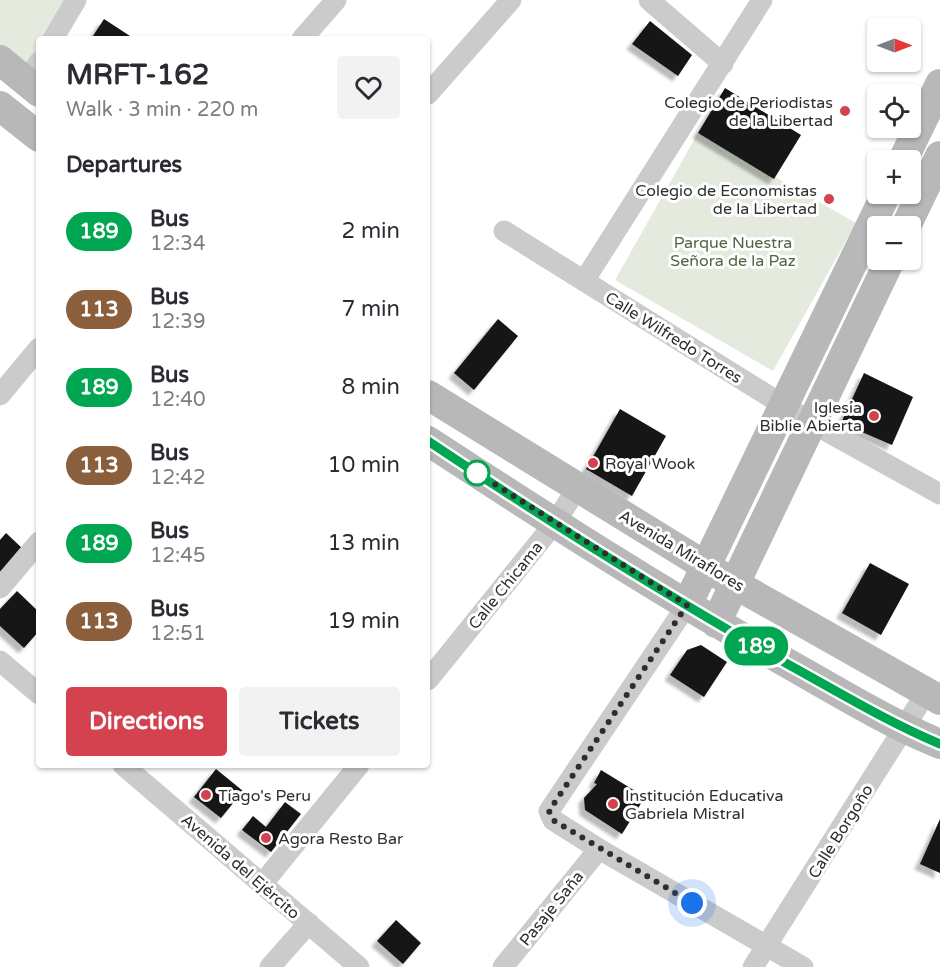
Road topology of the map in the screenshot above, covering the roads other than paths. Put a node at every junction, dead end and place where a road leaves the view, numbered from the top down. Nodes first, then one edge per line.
1 (76, 0) edge
2 (336, 0) edge
3 (511, 0) edge
4 (649, 0) edge
5 (762, 0) edge
6 (55, 36) edge
7 (305, 36) edge
8 (0, 60) edge
9 (723, 64) junction
10 (35, 79) edge
11 (940, 84) edge
12 (430, 92) edge
13 (0, 106) edge
14 (36, 135) edge
15 (908, 150) edge
16 (940, 156) edge
17 (881, 204) edge
18 (911, 216) edge
19 (504, 231) dead end
20 (885, 270) edge
21 (584, 281) junction
22 (36, 352) edge
23 (0, 394) edge
24 (430, 396) edge
25 (783, 405) junction
26 (812, 423) junction
27 (430, 442) edge
28 (578, 487) junction
29 (940, 494) edge
30 (554, 524) junction
31 (36, 546) edge
32 (706, 565) junction
33 (734, 582) junction
34 (0, 588) edge
35 (687, 605) junction
36 (716, 623) junction
37 (0, 661) edge
38 (430, 678) edge
39 (36, 691) edge
40 (933, 697) edge
41 (905, 729) junction
42 (940, 744) edge
43 (127, 768) edge
44 (357, 768) edge
45 (599, 849) junction
46 (263, 883) junction
47 (309, 923) junction
48 (766, 947) junction
49 (270, 967) edge
50 (359, 967) edge
51 (503, 967) edge
52 (753, 967) edge
53 (803, 967) edge

1 - 6 street
2 - 7 street
3 - 12 street
4 - 9 street
5 - 9 street
8 - 10 main road
9 - 21 street
11 - 15 main road
13 - 14 main road
16 - 18 main road
17 - 25 main road
19 - 21 street, Calle Wilfredo Torres
20 - 26 main road
21 - 25 street, Calle Wilfredo Torres
22 - 23 street
24 - 28 main road, Avenida Miraflores
25 - 26 street, Calle Wilfredo Torres
25 - 32 main road
26 - 29 street, Calle Wilfredo Torres
26 - 33 main road
27 - 30 main road
28 - 30 street, Calle Chicama
28 - 32 main road, Avenida Miraflores
30 - 35 main road
30 - 38 street, Calle Chicama
31 - 34 street
32 - 33 main road, Avenida Miraflores
32 - 35 main road
33 - 36 main road
33 - 40 main road, Avenida Miraflores
35 - 36 main road
35 - 45 street
36 - 41 main road
37 - 39 street
40 - 41 street, Calle Borgoño
41 - 42 main road
41 - 48 street, Calle Borgoño
43 - 46 street, Avenida del Ejército
44 - 46 street
45 - 48 street
45 - 51 street, Pasaje Saña
46 - 47 street, Avenida del Ejército
47 - 49 street
47 - 50 street, Avenida del Ejército
48 - 52 street, Calle Borgoño
48 - 53 street

